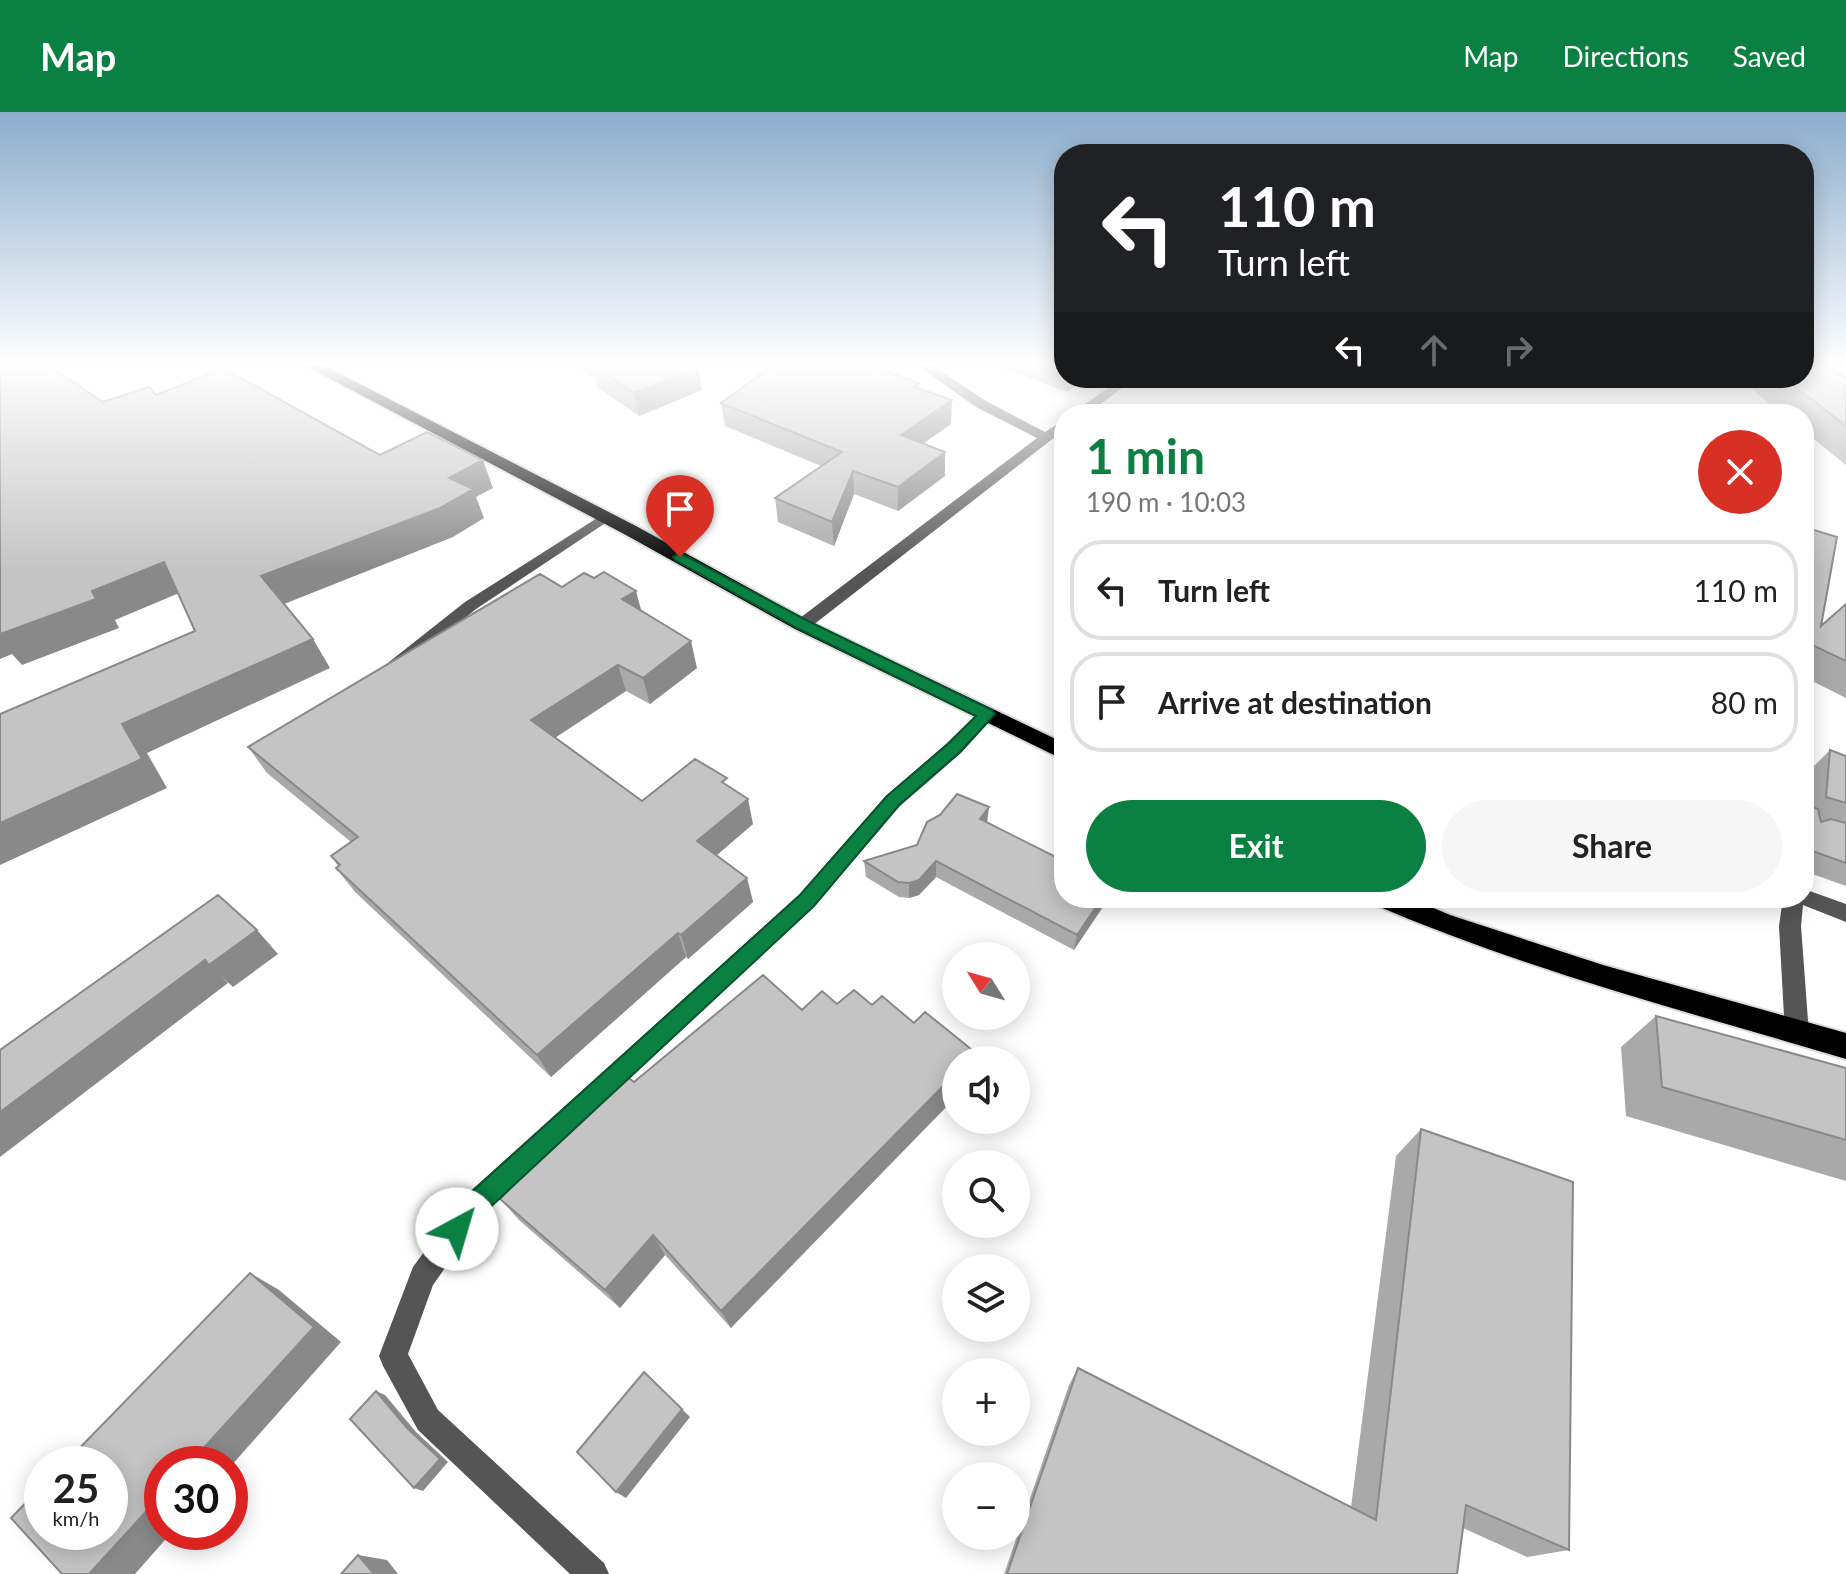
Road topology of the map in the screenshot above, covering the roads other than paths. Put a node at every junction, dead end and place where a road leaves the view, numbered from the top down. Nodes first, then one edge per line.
1 (445, 434) edge
2 (1040, 434) edge
3 (1049, 434) edge
4 (1045, 437) junction
5 (605, 517) junction
6 (802, 625) junction
7 (384, 677) edge
8 (987, 714) junction
9 (1054, 747) edge
10 (1814, 901) edge
11 (1408, 908) edge
12 (1792, 908) edge
13 (1846, 913) edge
14 (1797, 1034) junction
15 (1846, 1046) edge
16 (593, 1574) edge

1 - 5 highway
2 - 4 street
3 - 4 street
4 - 6 street
5 - 6 highway
5 - 7 street
6 - 8 highway
8 - 9 highway
8 - 16 street
10 - 13 street
11 - 14 highway
12 - 14 street
14 - 15 highway

